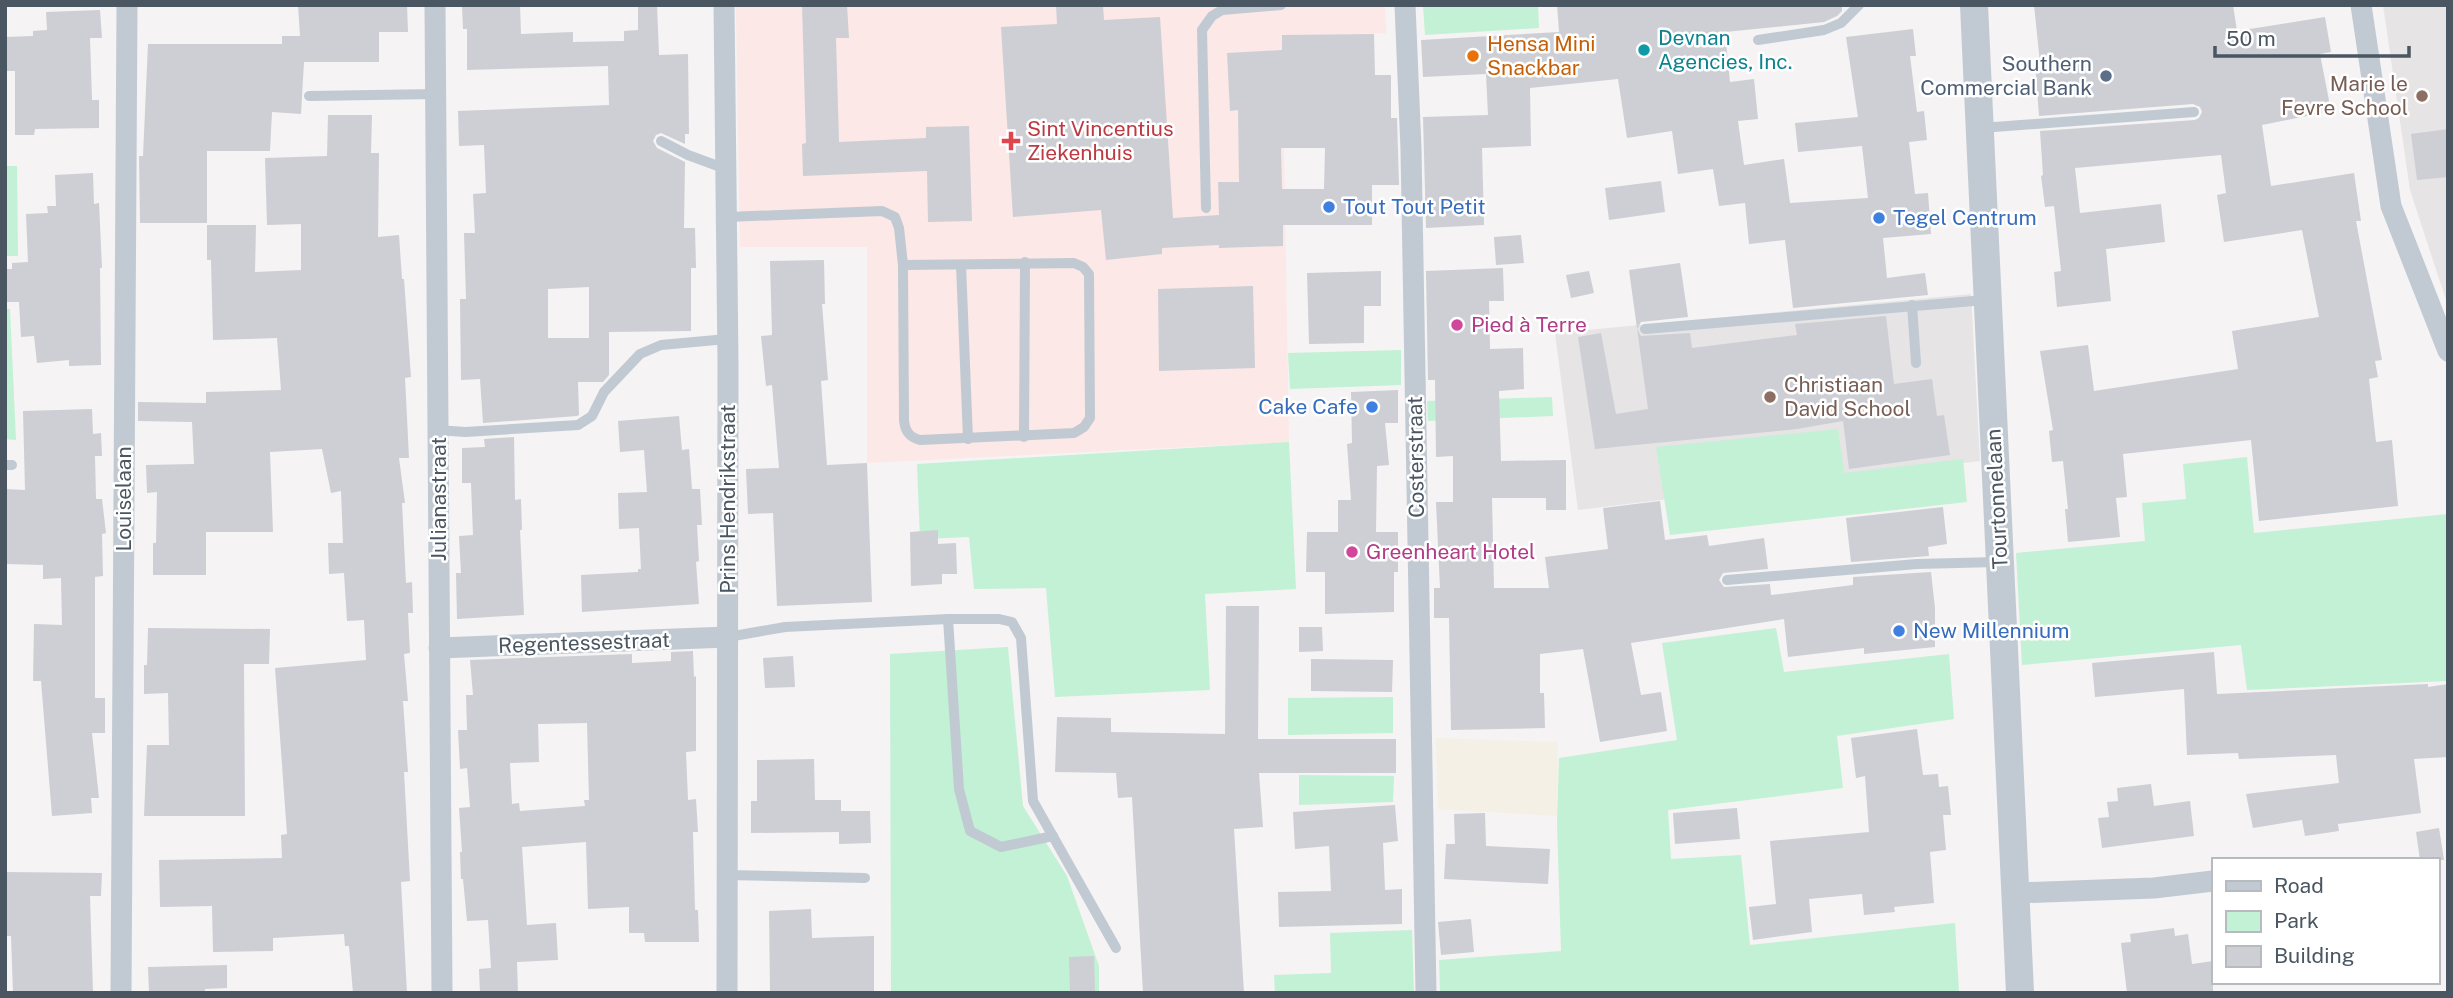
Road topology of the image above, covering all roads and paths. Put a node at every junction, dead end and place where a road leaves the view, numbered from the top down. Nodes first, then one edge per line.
1 (127, 5) edge
2 (435, 5) edge
3 (724, 5) edge
4 (1281, 5) edge
5 (1405, 5) edge
6 (1859, 5) edge
7 (1975, 5) edge
8 (2361, 5) edge
9 (1758, 40) dead end
10 (436, 94) junction
11 (309, 96) dead end
12 (2194, 112) dead end
13 (1980, 128) junction
14 (661, 141) dead end
15 (726, 169) junction
16 (1206, 208) dead end
17 (727, 217) junction
18 (1025, 262) junction
19 (903, 265) junction
20 (961, 265) junction
21 (1988, 300) junction
22 (1912, 305) junction
23 (1645, 329) dead end
24 (727, 340) junction
25 (2448, 351) edge
26 (1916, 363) dead end
27 (438, 430) junction
28 (1024, 437) junction
29 (968, 439) junction
30 (2000, 562) junction
31 (1727, 580) dead end
32 (948, 619) junction
33 (729, 637) junction
34 (439, 648) junction
35 (1053, 836) junction
36 (727, 875) junction
37 (864, 878) dead end
38 (2212, 881) edge
39 (2015, 893) junction
40 (1116, 948) dead end
41 (121, 993) edge
42 (442, 993) edge
43 (727, 993) edge
44 (1426, 993) edge
45 (2020, 993) edge

1 - 41 street, Louiselaan
2 - 10 street, Julianastraat
3 - 15 street, Prins Hendrikstraat
4 - 16 lane
5 - 44 street, Costerstraat
6 - 9 lane
7 - 13 street, Tourtonnelaan
8 - 25 street
10 - 11 lane
10 - 27 street, Julianastraat
12 - 13 lane
13 - 21 street, Tourtonnelaan
14 - 15 lane
15 - 17 street, Prins Hendrikstraat
17 - 19 lane
17 - 24 street, Prins Hendrikstraat
18 - 20 lane
18 - 28 lane
18 - 28 lane
19 - 20 lane
19 - 29 lane
20 - 29 lane
21 - 22 lane
21 - 30 street, Tourtonnelaan
22 - 23 lane
22 - 26 lane
24 - 27 lane
24 - 33 street, Prins Hendrikstraat
27 - 34 street, Julianastraat
28 - 29 lane
30 - 31 lane
30 - 39 street, Tourtonnelaan
32 - 33 lane
32 - 35 lane
32 - 35 lane
33 - 34 street, Regentessestraat
33 - 36 street, Prins Hendrikstraat
34 - 42 street, Julianastraat
35 - 40 lane
36 - 37 lane
36 - 43 street, Prins Hendrikstraat
38 - 39 street
39 - 45 street, Tourtonnelaan

